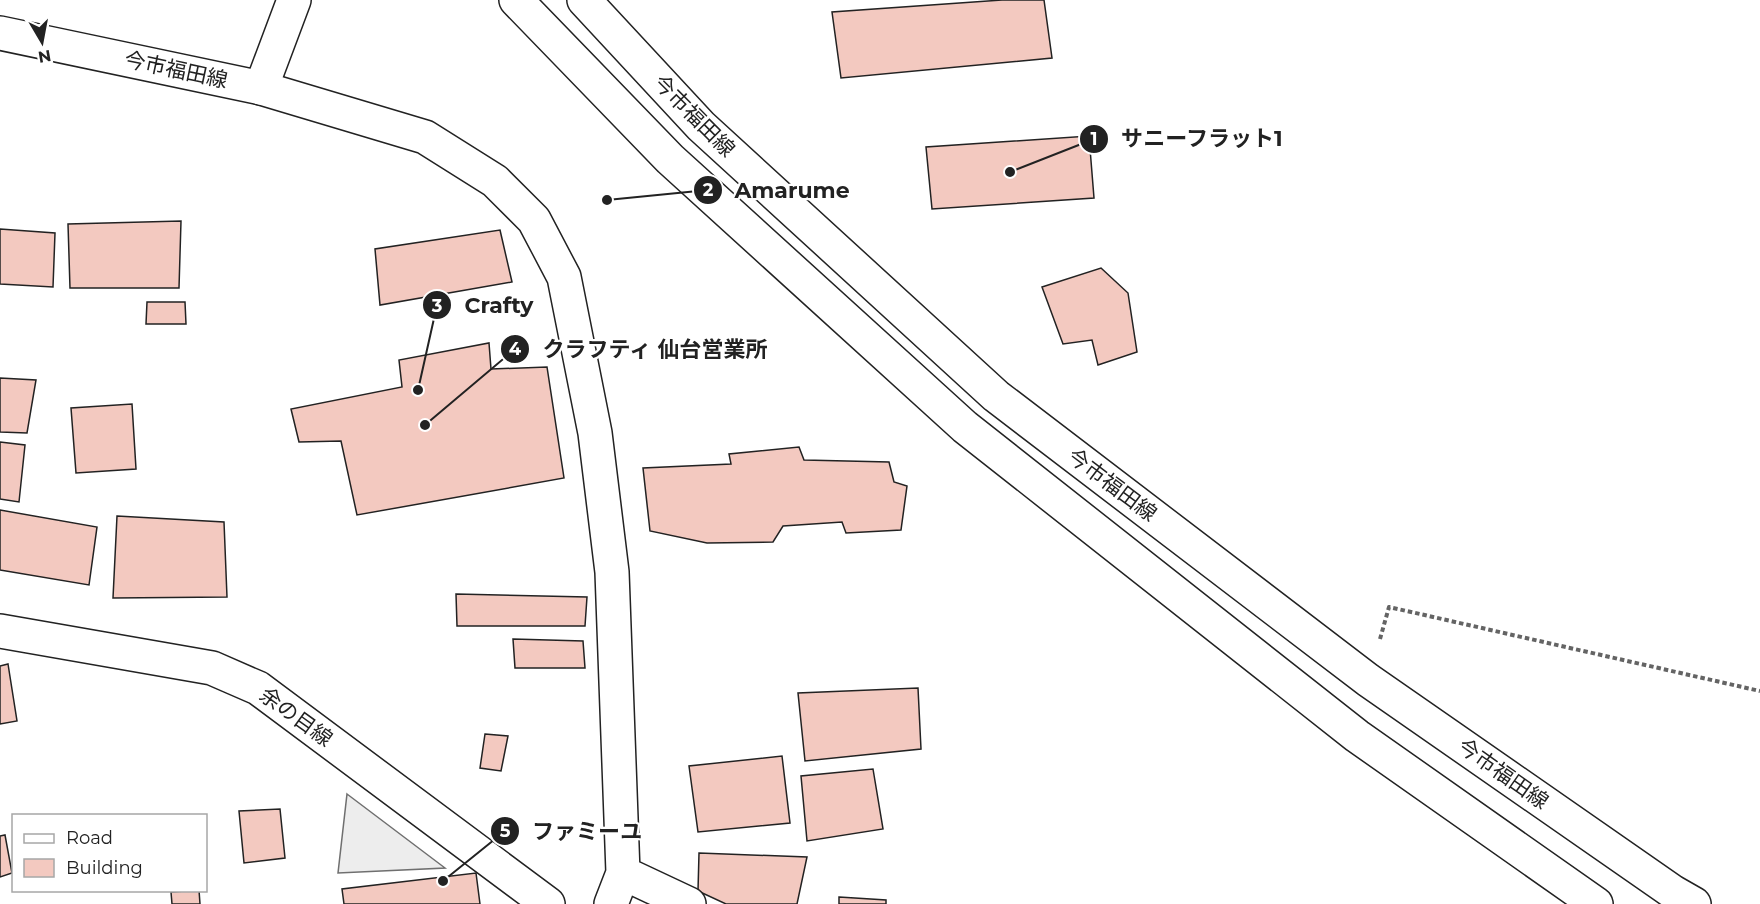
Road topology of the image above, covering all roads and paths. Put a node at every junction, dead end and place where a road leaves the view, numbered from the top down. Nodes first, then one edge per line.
1 (294, 0) edge
2 (516, 0) edge
3 (584, 0) edge
4 (0, 33) edge
5 (261, 88) junction
6 (0, 632) edge
7 (1368, 680) junction
8 (1760, 691) edge
9 (617, 889) edge
10 (548, 904) edge
11 (689, 904) edge
12 (1596, 904) edge
13 (1694, 904) edge

1 - 5 main road
2 - 12 main road
3 - 7 main road, 今市福田線
4 - 5 main road, 今市福田線
5 - 9 main road, 今市福田線
6 - 10 main road, 余の目線
7 - 8 path
7 - 13 main road, 今市福田線
9 - 11 main road

